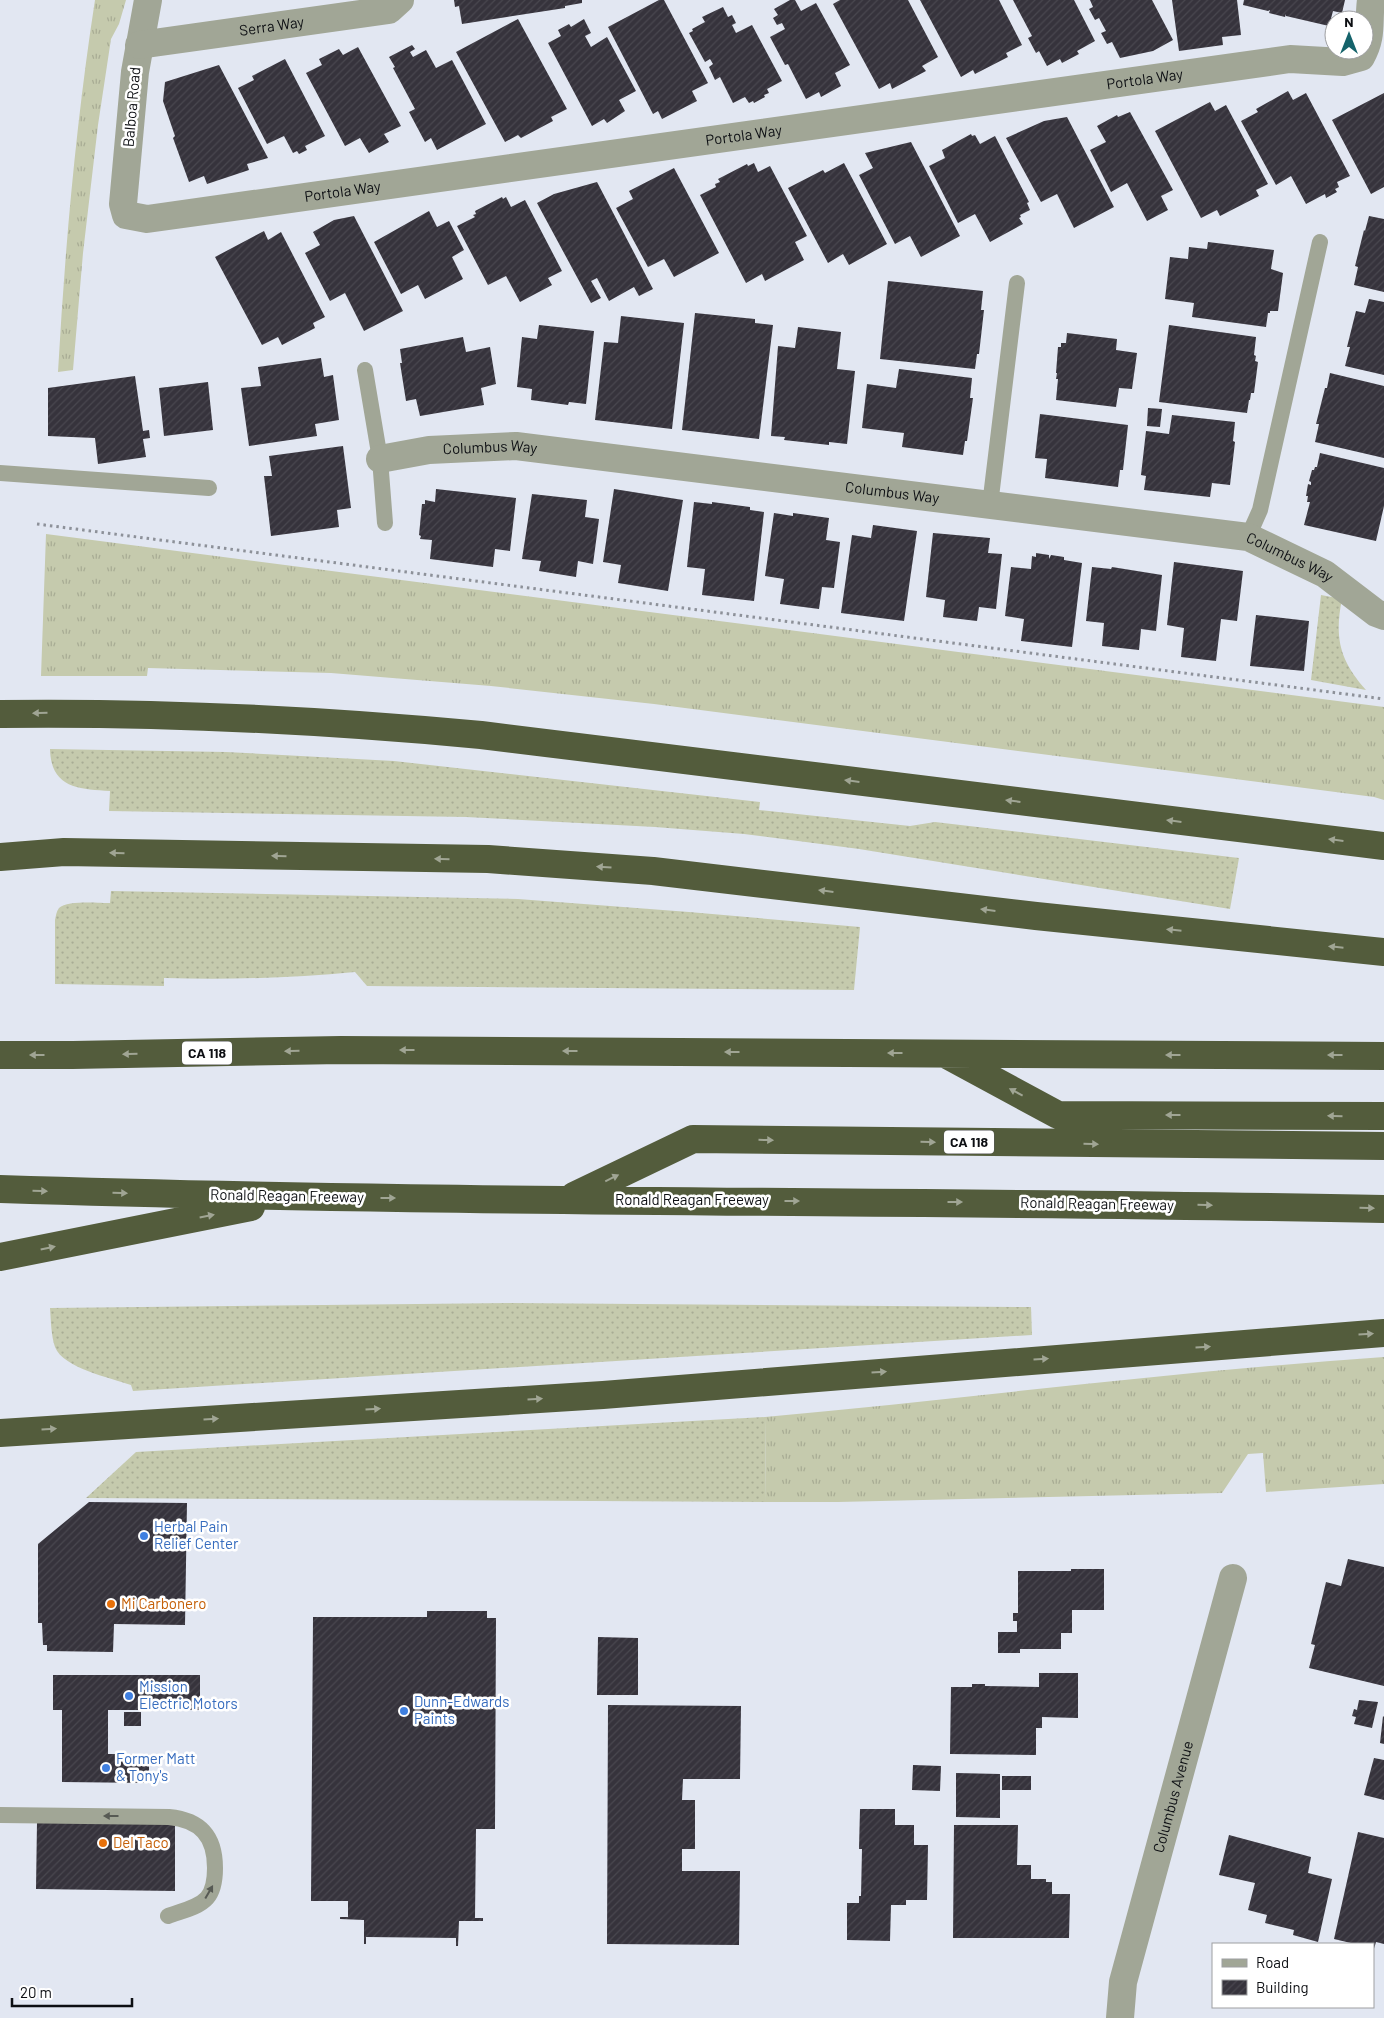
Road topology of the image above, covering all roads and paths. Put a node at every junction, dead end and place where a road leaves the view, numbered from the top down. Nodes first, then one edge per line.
1 (148, 0) edge
2 (400, 0) edge
3 (1371, 0) edge
4 (139, 45) junction
5 (126, 215) joint
6 (1320, 242) dead end
7 (1017, 283) dead end
8 (365, 370) dead end
9 (380, 459) junction
10 (0, 473) edge
11 (209, 488) dead end
12 (990, 505) junction
13 (385, 522) dead end
14 (37, 524) dead end
15 (1248, 537) junction
16 (1384, 616) edge
17 (1384, 699) edge
18 (0, 714) edge
19 (1384, 846) edge
20 (0, 857) edge
21 (1384, 952) edge
22 (944, 1053) junction
23 (0, 1055) edge
24 (1384, 1056) edge
25 (1384, 1116) edge
26 (1384, 1146) edge
27 (0, 1189) edge
28 (304, 1197) junction
29 (568, 1199) junction
30 (1384, 1209) edge
31 (0, 1257) edge
32 (1384, 1333) edge
33 (0, 1433) edge
34 (1233, 1578) dead end
35 (0, 1816) edge
36 (168, 1916) dead end
37 (1120, 2018) edge

1 - 4 street, Balboa Road
2 - 4 street, Serra Way
3 - 5 street, Portola Way
4 - 5 street, Balboa Road
6 - 15 lane
7 - 12 lane
8 - 9 lane
9 - 12 street, Columbus Way
9 - 13 lane
10 - 11 lane
12 - 15 street, Columbus Way
14 - 17 path
15 - 16 street, Columbus Way
19 -> 18 highway
21 -> 20 highway
22 -> 23 highway, CA 118
24 -> 22 highway, CA 118
25 -> 22 highway, CA 118
29 -> 26 highway, CA 118
27 -> 28 highway, Ronald Reagan Freeway / CA 118
28 -> 29 highway, Ronald Reagan Freeway / CA 118
31 -> 28 highway
29 -> 30 highway, Ronald Reagan Freeway / CA 118
33 -> 32 highway
34 - 37 street, Columbus Avenue
36 -> 35 lane

